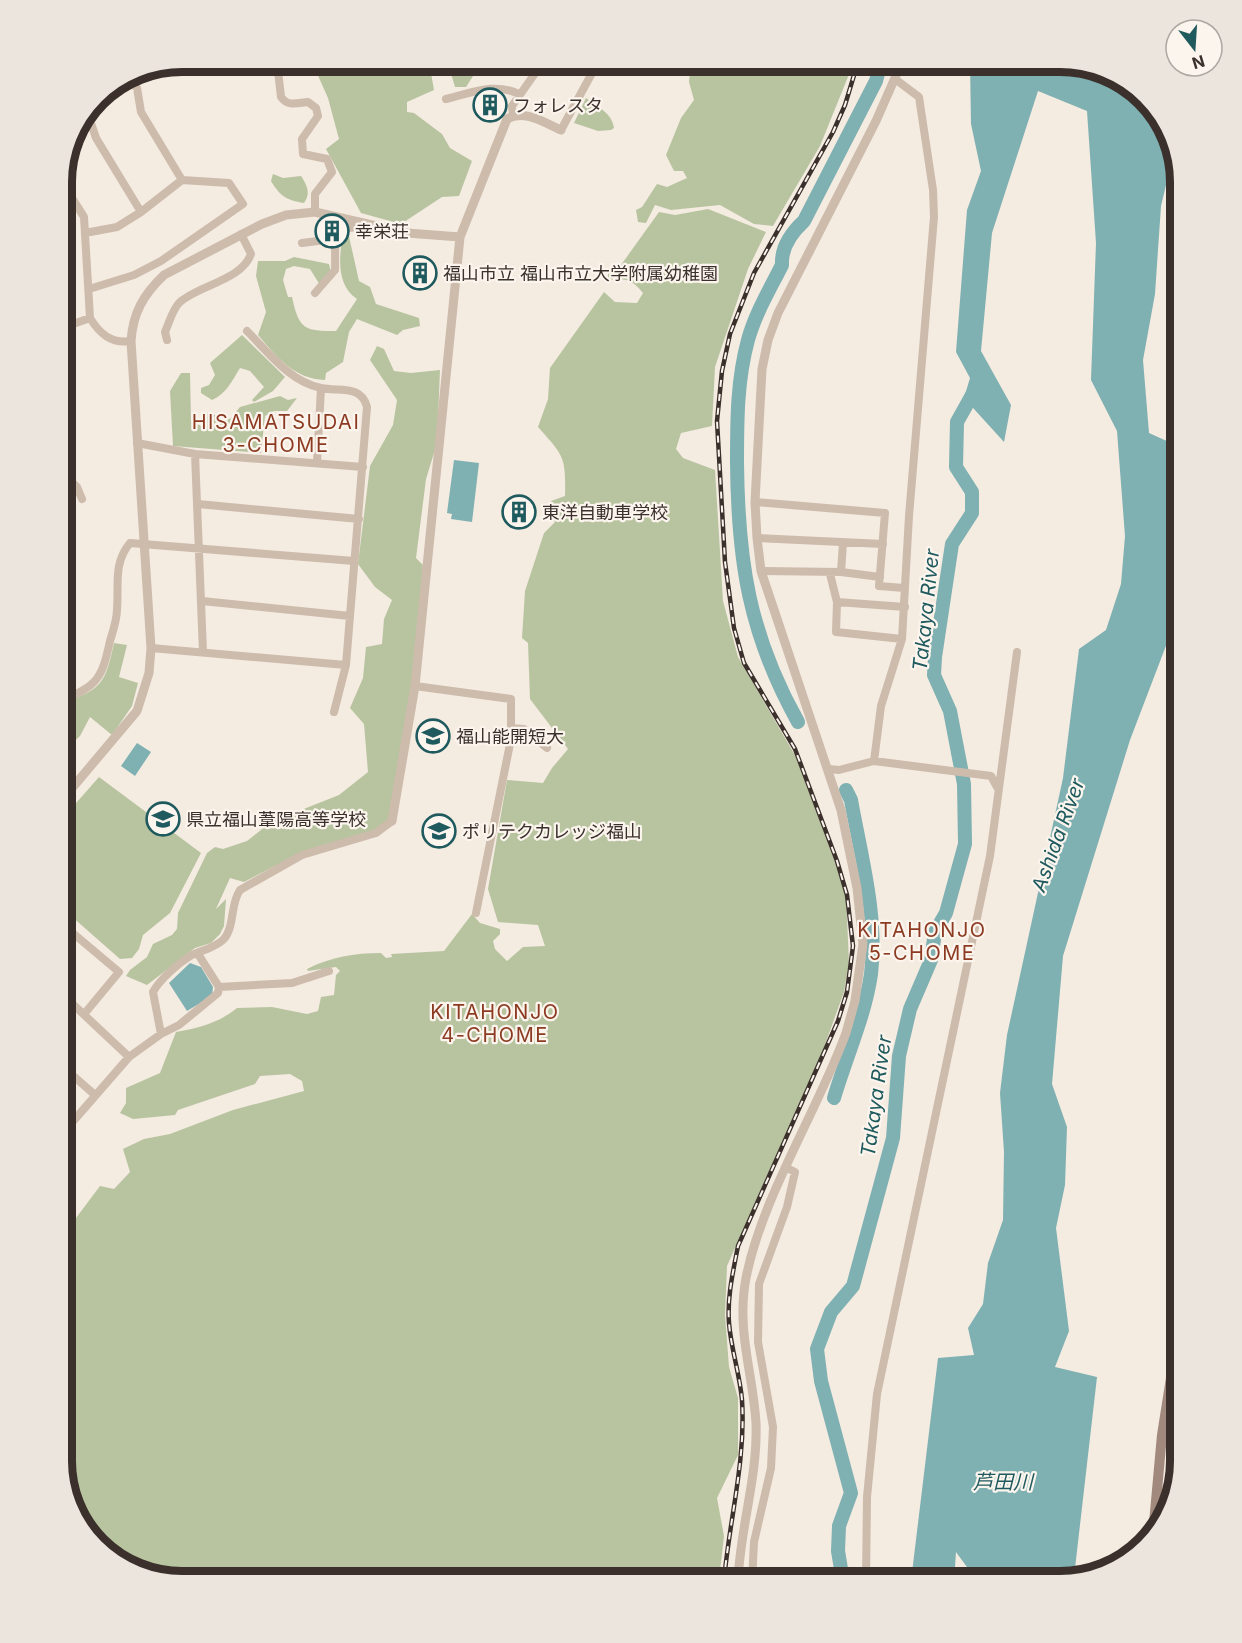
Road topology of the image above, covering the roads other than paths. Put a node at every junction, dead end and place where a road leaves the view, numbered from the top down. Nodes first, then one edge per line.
1 (278, 72) edge
2 (536, 72) edge
3 (593, 72) edge
4 (898, 72) edge
5 (895, 79) junction
6 (132, 84) edge
7 (519, 94) junction
8 (446, 99) dead end
9 (513, 116) junction
10 (91, 122) edge
11 (561, 130) joint
12 (182, 180) junction
13 (72, 198) edge
14 (141, 212) junction
15 (315, 212) junction
16 (371, 225) junction
17 (85, 233) junction
18 (241, 234) junction
19 (460, 237) junction
20 (334, 239) junction
21 (302, 243) dead end
22 (89, 289) junction
23 (315, 293) dead end
24 (90, 318) junction
25 (72, 324) edge
26 (248, 331) dead end
27 (167, 340) dead end
28 (131, 341) junction
29 (321, 388) junction
30 (137, 444) junction
31 (195, 454) junction
32 (317, 463) junction
33 (363, 467) junction
34 (72, 482) edge
35 (82, 499) dead end
36 (755, 502) junction
37 (198, 504) junction
38 (359, 519) junction
39 (757, 538) junction
40 (843, 543) junction
41 (883, 544) junction
42 (142, 545) junction
43 (201, 549) junction
44 (354, 561) junction
45 (761, 571) junction
46 (841, 572) junction
47 (830, 574) junction
48 (880, 577) junction
49 (904, 588) junction
50 (202, 601) junction
51 (837, 602) junction
52 (905, 607) junction
53 (350, 616) junction
54 (902, 639) junction
55 (151, 648) junction
56 (203, 652) junction
57 (1017, 652) dead end
58 (346, 665) junction
59 (415, 686) junction
60 (72, 696) edge
61 (334, 712) dead end
62 (511, 728) junction
63 (547, 748) dead end
64 (878, 761) junction
65 (829, 769) junction
66 (997, 787) junction
67 (72, 788) edge
68 (392, 821) joint
69 (476, 914) dead end
70 (72, 932) edge
71 (198, 954) junction
72 (329, 971) dead end
73 (219, 987) junction
74 (72, 1002) edge
75 (85, 1013) junction
76 (161, 1035) junction
77 (129, 1057) junction
78 (72, 1075) edge
79 (95, 1095) junction
80 (72, 1122) edge
81 (787, 1168) junction
82 (1170, 1384) edge
83 (1170, 1427) edge
84 (1162, 1435) junction
85 (1155, 1517) edge
86 (738, 1571) edge
87 (753, 1571) edge
88 (866, 1571) edge

1 - 15 street
2 - 7 street
3 - 11 street
4 - 5 street
5 - 36 street
5 - 49 street
6 - 12 street
7 - 8 street
7 - 9 street
9 - 11 street
9 - 19 street
10 - 14 street
12 - 14 street
12 - 22 street
13 - 17 street
14 - 17 street
15 - 16 street
15 - 18 street
16 - 19 street
16 - 20 street
17 - 22 street
18 - 27 street
18 - 28 street
19 - 59 street
20 - 21 street
20 - 23 street
22 - 24 street
24 - 25 street
24 - 28 street
26 - 29 street
28 - 30 street
29 - 32 street
29 - 33 street
30 - 31 street
30 - 42 street
31 - 32 street
31 - 37 street
32 - 33 street
33 - 38 street
34 - 35 street
36 - 39 street
36 - 41 street
37 - 38 street
37 - 43 street
38 - 44 street
39 - 40 street
39 - 45 street
40 - 41 street
40 - 46 street
41 - 48 street
42 - 43 street
42 - 55 street
42 - 60 street
43 - 44 street
43 - 50 street
44 - 53 street
45 - 47 street
45 - 65 street
46 - 47 street
46 - 48 street
47 - 51 street
48 - 49 street
49 - 52 street
50 - 53 street
50 - 56 street
51 - 52 street
51 - 54 street
52 - 54 street
53 - 58 street
54 - 64 street
55 - 56 street
55 - 67 street
56 - 58 street
57 - 66 street
58 - 61 street
59 - 62 street
59 - 68 street
62 - 63 street
62 - 69 street
64 - 65 street
64 - 66 street
65 - 81 street
66 - 88 street
68 - 71 street
70 - 75 street
71 - 73 street
71 - 76 street
72 - 73 street
73 - 76 street
74 - 75 street
75 - 77 street
76 - 77 street
77 - 79 street
78 - 79 street
79 - 80 street
81 - 86 street
81 - 87 street
82 - 84 main road
83 - 84 street
84 - 85 main road

